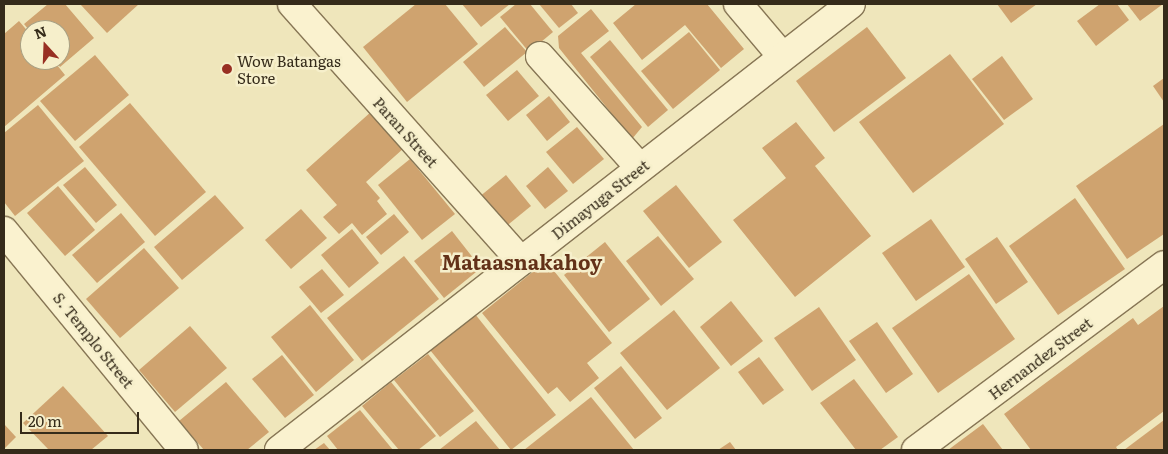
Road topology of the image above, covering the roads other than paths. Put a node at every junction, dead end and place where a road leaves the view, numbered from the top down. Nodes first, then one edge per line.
1 (292, 4) edge
2 (738, 4) edge
3 (851, 4) edge
4 (540, 56) dead end
5 (782, 56) junction
6 (640, 168) junction
7 (4, 231) edge
8 (521, 261) junction
9 (1164, 265) edge
10 (184, 450) edge
11 (279, 450) edge
12 (916, 450) edge

1 - 8 street, Paran Street
2 - 5 street
3 - 5 street, Dimayuga Street
4 - 6 street
5 - 6 street, Dimayuga Street
6 - 8 street, Dimayuga Street
7 - 10 street, S. Templo Street
8 - 11 street, Dimayuga Street
9 - 12 street, Hernandez Street

